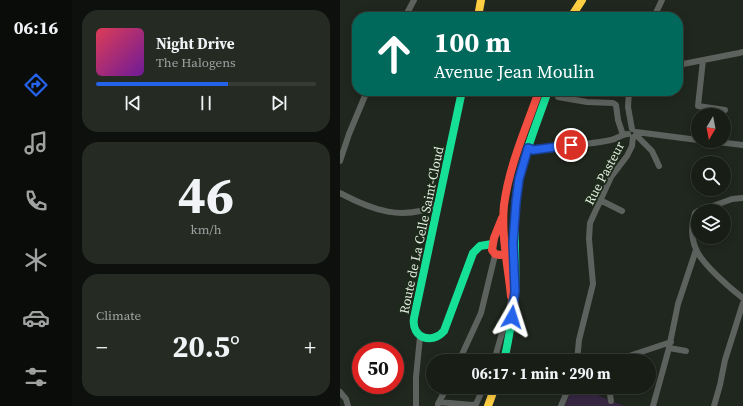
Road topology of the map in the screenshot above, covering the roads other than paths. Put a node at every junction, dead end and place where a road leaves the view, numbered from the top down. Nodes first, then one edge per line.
1 (414, 0) edge
2 (481, 0) edge
3 (582, 0) edge
4 (588, 0) edge
5 (662, 0) edge
6 (408, 12) edge
7 (479, 12) edge
8 (574, 12) edge
9 (580, 12) edge
10 (656, 12) edge
11 (743, 52) edge
12 (703, 60) junction
13 (683, 64) edge
14 (365, 96) edge
15 (461, 96) edge
16 (537, 96) edge
17 (546, 96) edge
18 (629, 96) edge
19 (558, 97) dead end
20 (712, 108) edge
21 (631, 134) junction
22 (691, 139) edge
23 (731, 144) edge
24 (743, 146) edge
25 (528, 148) junction
26 (340, 161) edge
27 (659, 166) dead end
28 (340, 193) edge
29 (743, 198) edge
30 (600, 200) junction
31 (439, 204) junction
32 (720, 204) edge
33 (504, 206) junction
34 (622, 211) dead end
35 (495, 235) junction
36 (504, 235) junction
37 (511, 241) junction
38 (492, 244) junction
39 (694, 244) edge
40 (696, 250) junction
41 (504, 254) junction
42 (743, 298) edge
43 (743, 303) edge
44 (512, 304) junction
45 (501, 334) junction
46 (420, 336) junction
47 (508, 345) junction
48 (670, 345) junction
49 (686, 351) dead end
50 (462, 354) edge
51 (496, 354) edge
52 (506, 354) edge
53 (578, 354) edge
54 (638, 354) edge
55 (340, 392) edge
56 (444, 394) edge
57 (481, 394) edge
58 (492, 394) edge
59 (566, 394) edge
60 (610, 394) edge
61 (611, 401) dead end
62 (439, 404) edge
63 (348, 406) edge
64 (416, 406) edge
65 (488, 406) edge
66 (561, 406) edge
67 (653, 406) edge
68 (714, 406) edge

1 - 6 street
2 - 7 main road
3 - 8 main road
4 - 9 main road
5 - 10 street
11 - 12 street
12 - 13 street
12 - 20 street
14 - 26 street
15 - 31 main road, Route de La Celle Saint-Cloud
16 - 33 main road
17 - 25 main road
18 - 21 street
19 - 21 street
21 - 22 street
21 - 25 street
21 - 27 street
21 - 30 street, Rue Pasteur
23 - 24 street
25 - 37 main road
28 - 31 street
29 - 32 street
30 - 34 street
30 - 53 street, Rue Pasteur
31 - 46 main road, Route de La Celle Saint-Cloud
33 - 35 main road
33 - 36 main road
35 - 36 main road
35 - 38 main road
36 - 37 main road
37 - 41 main road
38 - 41 main road
38 - 46 main road
39 - 40 street
40 - 42 street
40 - 48 street
41 - 44 main road
41 - 44 main road
41 - 50 street
43 - 68 street
44 - 45 street
44 - 47 main road
45 - 47 street
45 - 51 street
46 - 64 street
47 - 52 main road
48 - 49 street
48 - 54 street
48 - 67 street
55 - 63 street
56 - 62 street
57 - 62 street
58 - 65 main road
59 - 66 street
60 - 61 street

